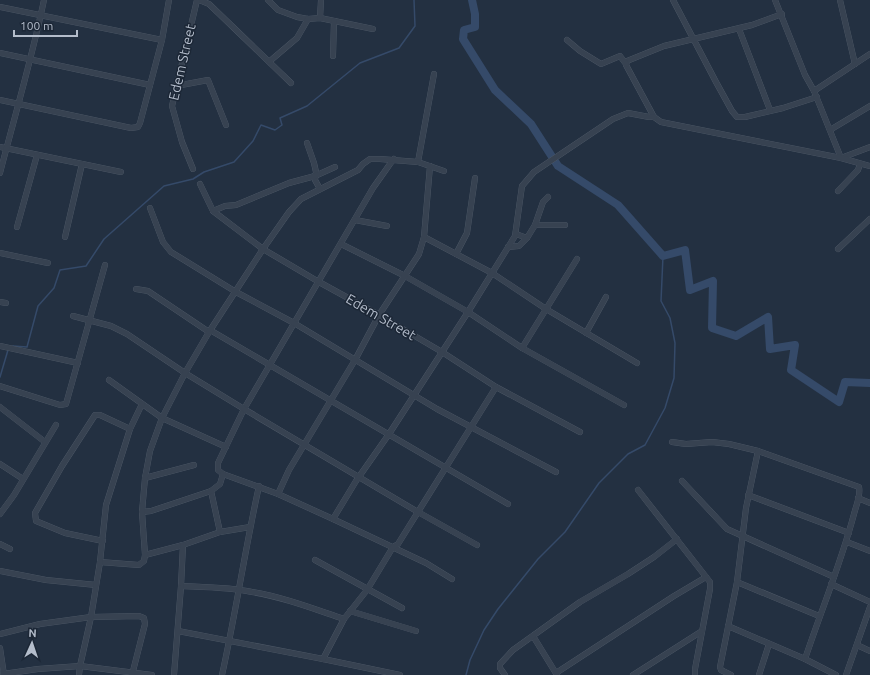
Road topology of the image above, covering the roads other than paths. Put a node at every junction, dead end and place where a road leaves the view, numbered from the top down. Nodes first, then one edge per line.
1 (44, 0) edge
2 (169, 0) edge
3 (198, 0) edge
4 (268, 0) edge
5 (322, 0) edge
6 (673, 0) edge
7 (775, 0) edge
8 (840, 0) edge
9 (210, 2) edge
10 (0, 6) edge
11 (782, 14) junction
12 (41, 15) junction
13 (320, 18) junction
14 (308, 19) junction
15 (334, 21) junction
16 (373, 29) dead end
17 (739, 29) junction
18 (694, 38) junction
19 (162, 40) junction
20 (567, 40) dead end
21 (0, 53) edge
22 (870, 54) edge
23 (333, 56) dead end
24 (31, 59) junction
25 (270, 62) junction
26 (626, 64) junction
27 (856, 64) junction
28 (434, 74) dead end
29 (291, 83) dead end
30 (150, 85) junction
31 (176, 86) junction
32 (814, 90) junction
33 (817, 97) junction
34 (0, 100) edge
35 (17, 104) junction
36 (870, 106) edge
37 (770, 110) junction
38 (654, 117) junction
39 (226, 125) dead end
40 (830, 130) junction
41 (307, 143) dead end
42 (870, 147) edge
43 (3, 148) edge
44 (37, 155) junction
45 (841, 158) junction
46 (394, 159) junction
47 (418, 162) junction
48 (82, 164) junction
49 (860, 164) junction
50 (430, 166) junction
51 (870, 166) edge
52 (335, 167) dead end
53 (193, 169) dead end
54 (444, 171) dead end
55 (121, 172) dead end
56 (0, 173) edge
57 (315, 176) junction
58 (475, 178) dead end
59 (200, 184) dead end
60 (320, 189) junction
61 (838, 191) dead end
62 (548, 197) dead end
63 (150, 208) dead end
64 (213, 211) junction
65 (870, 219) edge
66 (355, 220) junction
67 (535, 225) junction
68 (565, 225) dead end
69 (387, 226) dead end
70 (17, 227) dead end
71 (516, 234) junction
72 (424, 236) junction
73 (65, 237) dead end
74 (527, 238) junction
75 (341, 244) junction
76 (508, 247) junction
77 (262, 249) junction
78 (838, 249) dead end
79 (0, 253) edge
80 (456, 254) junction
81 (576, 259) dead end
82 (48, 263) dead end
83 (105, 265) dead end
84 (492, 273) junction
85 (405, 276) junction
86 (319, 282) junction
87 (136, 289) dead end
88 (236, 292) junction
89 (606, 297) dead end
90 (546, 309) junction
91 (468, 312) junction
92 (74, 316) dead end
93 (380, 316) junction
94 (89, 320) junction
95 (294, 323) junction
96 (210, 331) junction
97 (586, 333) junction
98 (0, 346) edge
99 (522, 348) junction
100 (442, 352) junction
101 (355, 360) junction
102 (78, 363) junction
103 (637, 363) dead end
104 (269, 366) junction
105 (185, 373) junction
106 (109, 380) dead end
107 (0, 386) edge
108 (496, 387) junction
109 (413, 394) junction
110 (330, 400) junction
111 (142, 404) junction
112 (624, 405) dead end
113 (0, 407) edge
114 (244, 409) junction
115 (162, 418) junction
116 (56, 425) dead end
117 (471, 427) junction
118 (130, 429) junction
119 (580, 432) dead end
120 (389, 434) junction
121 (46, 442) junction
122 (672, 442) dead end
123 (304, 444) junction
124 (226, 447) junction
125 (758, 451) junction
126 (0, 464) edge
127 (194, 465) dead end
128 (446, 467) junction
129 (556, 472) dead end
130 (223, 474) junction
131 (359, 477) junction
132 (145, 478) junction
133 (23, 480) junction
134 (682, 481) dead end
135 (259, 486) junction
136 (638, 490) dead end
137 (211, 491) junction
138 (278, 494) junction
139 (748, 495) junction
140 (858, 498) junction
141 (870, 503) edge
142 (508, 504) dead end
143 (142, 512) junction
144 (418, 512) junction
145 (0, 514) edge
146 (333, 519) junction
147 (250, 527) junction
148 (220, 532) junction
149 (849, 533) junction
150 (742, 537) junction
151 (677, 539) junction
152 (103, 541) junction
153 (847, 542) junction
154 (0, 544) edge
155 (183, 545) junction
156 (477, 545) dead end
157 (394, 547) junction
158 (10, 549) dead end
159 (870, 551) edge
160 (145, 555) junction
161 (315, 560) dead end
162 (100, 562) junction
163 (0, 572) edge
164 (706, 577) junction
165 (834, 577) junction
166 (452, 579) dead end
167 (737, 582) junction
168 (831, 584) junction
169 (96, 585) junction
170 (181, 586) junction
171 (239, 590) junction
172 (367, 590) junction
173 (870, 602) edge
174 (870, 607) edge
175 (402, 608) dead end
176 (350, 611) junction
177 (819, 616) junction
178 (91, 617) junction
179 (344, 619) junction
180 (728, 626) junction
181 (178, 631) junction
182 (416, 631) dead end
183 (702, 631) junction
184 (0, 634) edge
185 (533, 636) junction
186 (230, 640) junction
187 (769, 644) junction
188 (857, 645) junction
189 (0, 648) edge
190 (870, 651) edge
191 (323, 659) junction
192 (805, 659) junction
193 (80, 666) junction
194 (29, 673) edge
195 (3, 674) edge
196 (132, 674) edge
197 (556, 674) edge
198 (79, 675) edge
199 (152, 675) edge
200 (174, 675) edge
201 (222, 675) edge
202 (400, 675) edge
203 (505, 675) edge
204 (633, 675) edge
205 (695, 675) edge
206 (731, 675) edge
207 (759, 675) edge
208 (836, 675) edge
209 (846, 675) edge

1 - 12 street
2 - 19 street
3 - 9 street
3 - 31 street, Edem Street
4 - 14 street
5 - 13 street
6 - 18 street
7 - 11 street
8 - 27 street
9 - 25 street
10 - 12 street
11 - 17 street
11 - 32 street
12 - 19 street
12 - 24 street
13 - 14 street
13 - 15 street
14 - 25 street
15 - 16 street
15 - 23 street
17 - 18 street
17 - 37 street
18 - 26 street
18 - 37 street
19 - 30 street
20 - 26 street
21 - 24 street
22 - 27 street
24 - 30 street
24 - 35 street
25 - 29 street
26 - 38 street
27 - 32 street
28 - 47 street
30 - 35 street
31 - 39 street
31 - 53 street, Edem Street
32 - 33 street
33 - 37 street
33 - 40 street
34 - 35 street
35 - 43 street
36 - 40 street
38 - 45 street
38 - 71 street
40 - 45 street
41 - 57 street
42 - 45 street
43 - 44 street
43 - 56 street
44 - 48 street
44 - 70 street
45 - 49 street
46 - 47 street
46 - 60 street
46 - 66 street
47 - 50 street
48 - 55 street
48 - 73 street
49 - 51 street
49 - 61 street
50 - 54 street
50 - 72 street
52 - 57 street
57 - 60 street
57 - 64 street
58 - 80 street
59 - 64 street, Edem Street
60 - 77 street
62 - 67 street
63 - 88 street
64 - 77 street, Edem Street
65 - 78 street
66 - 69 street
66 - 75 street
67 - 68 street
67 - 74 street
71 - 74 street
71 - 76 street
72 - 80 street
72 - 85 street
74 - 76 street
75 - 85 street
75 - 86 street
76 - 84 street
77 - 86 street, Edem Street
77 - 88 street
79 - 82 street
80 - 84 street
81 - 90 street
83 - 94 street
84 - 90 street
84 - 91 street
85 - 91 street
85 - 93 street
86 - 93 street, Edem Street
86 - 95 street
87 - 96 street
88 - 95 street
88 - 96 street
89 - 97 street
90 - 97 street
90 - 99 street
91 - 99 street
91 - 100 street
92 - 94 street
93 - 100 street, Edem Street
93 - 101 street
94 - 102 street
94 - 105 street
95 - 101 street
95 - 104 street
96 - 104 street
96 - 105 street
97 - 103 street
98 - 102 street
99 - 112 street
100 - 108 street, Edem Street
100 - 109 street
101 - 109 street
101 - 110 street
102 - 107 street
104 - 110 street
104 - 114 street
105 - 114 street
105 - 115 street
106 - 111 street
108 - 117 street
108 - 119 street, Edem Street
109 - 117 street
109 - 120 street
110 - 120 street
110 - 123 street
111 - 115 street
111 - 118 street
113 - 121 street
114 - 123 street
114 - 124 street
115 - 124 street
115 - 132 street
116 - 121 street
117 - 128 street
117 - 129 street
118 - 152 street
118 - 152 street
120 - 128 street
120 - 131 street
121 - 133 street
122 - 125 street
123 - 131 street
123 - 138 street
124 - 130 street
125 - 139 street
125 - 140 street
126 - 133 street
127 - 132 street
128 - 142 street
128 - 144 street
130 - 135 street
130 - 137 street
131 - 144 street
131 - 146 street
132 - 143 street
133 - 145 street
134 - 150 street
135 - 138 street
135 - 147 street
136 - 151 street
137 - 143 street
137 - 148 street
138 - 146 street
139 - 149 street
139 - 150 street
140 - 141 street
140 - 149 street
143 - 160 street
144 - 156 street
144 - 157 street
146 - 157 street
147 - 148 street
147 - 171 street
148 - 155 street
149 - 153 street
150 - 165 street
150 - 167 street
151 - 164 street
151 - 185 street
152 - 162 street
153 - 159 street
153 - 165 street
154 - 158 street
155 - 160 street
155 - 170 street
157 - 166 street
157 - 172 street
160 - 162 street
161 - 172 street
162 - 169 street
163 - 169 street
164 - 183 street
164 - 197 street
165 - 168 street
167 - 177 street
167 - 180 street
168 - 173 street
168 - 177 street
169 - 178 street
170 - 171 street
170 - 181 street
171 - 179 street
171 - 186 street
172 - 175 street
172 - 176 street
174 - 188 street
176 - 179 street
176 - 182 street
177 - 192 street
178 - 184 street
178 - 193 street
178 - 196 street
179 - 191 street
180 - 187 street
180 - 206 street
181 - 186 street
181 - 200 street
183 - 204 street
183 - 205 street
185 - 197 street
185 - 203 street
186 - 191 street
186 - 201 street
187 - 192 street
187 - 207 street
188 - 190 street
188 - 209 street
189 - 195 street
191 - 202 street
192 - 208 street
193 - 194 street
193 - 196 street
193 - 198 street
194 - 195 street
196 - 199 street

